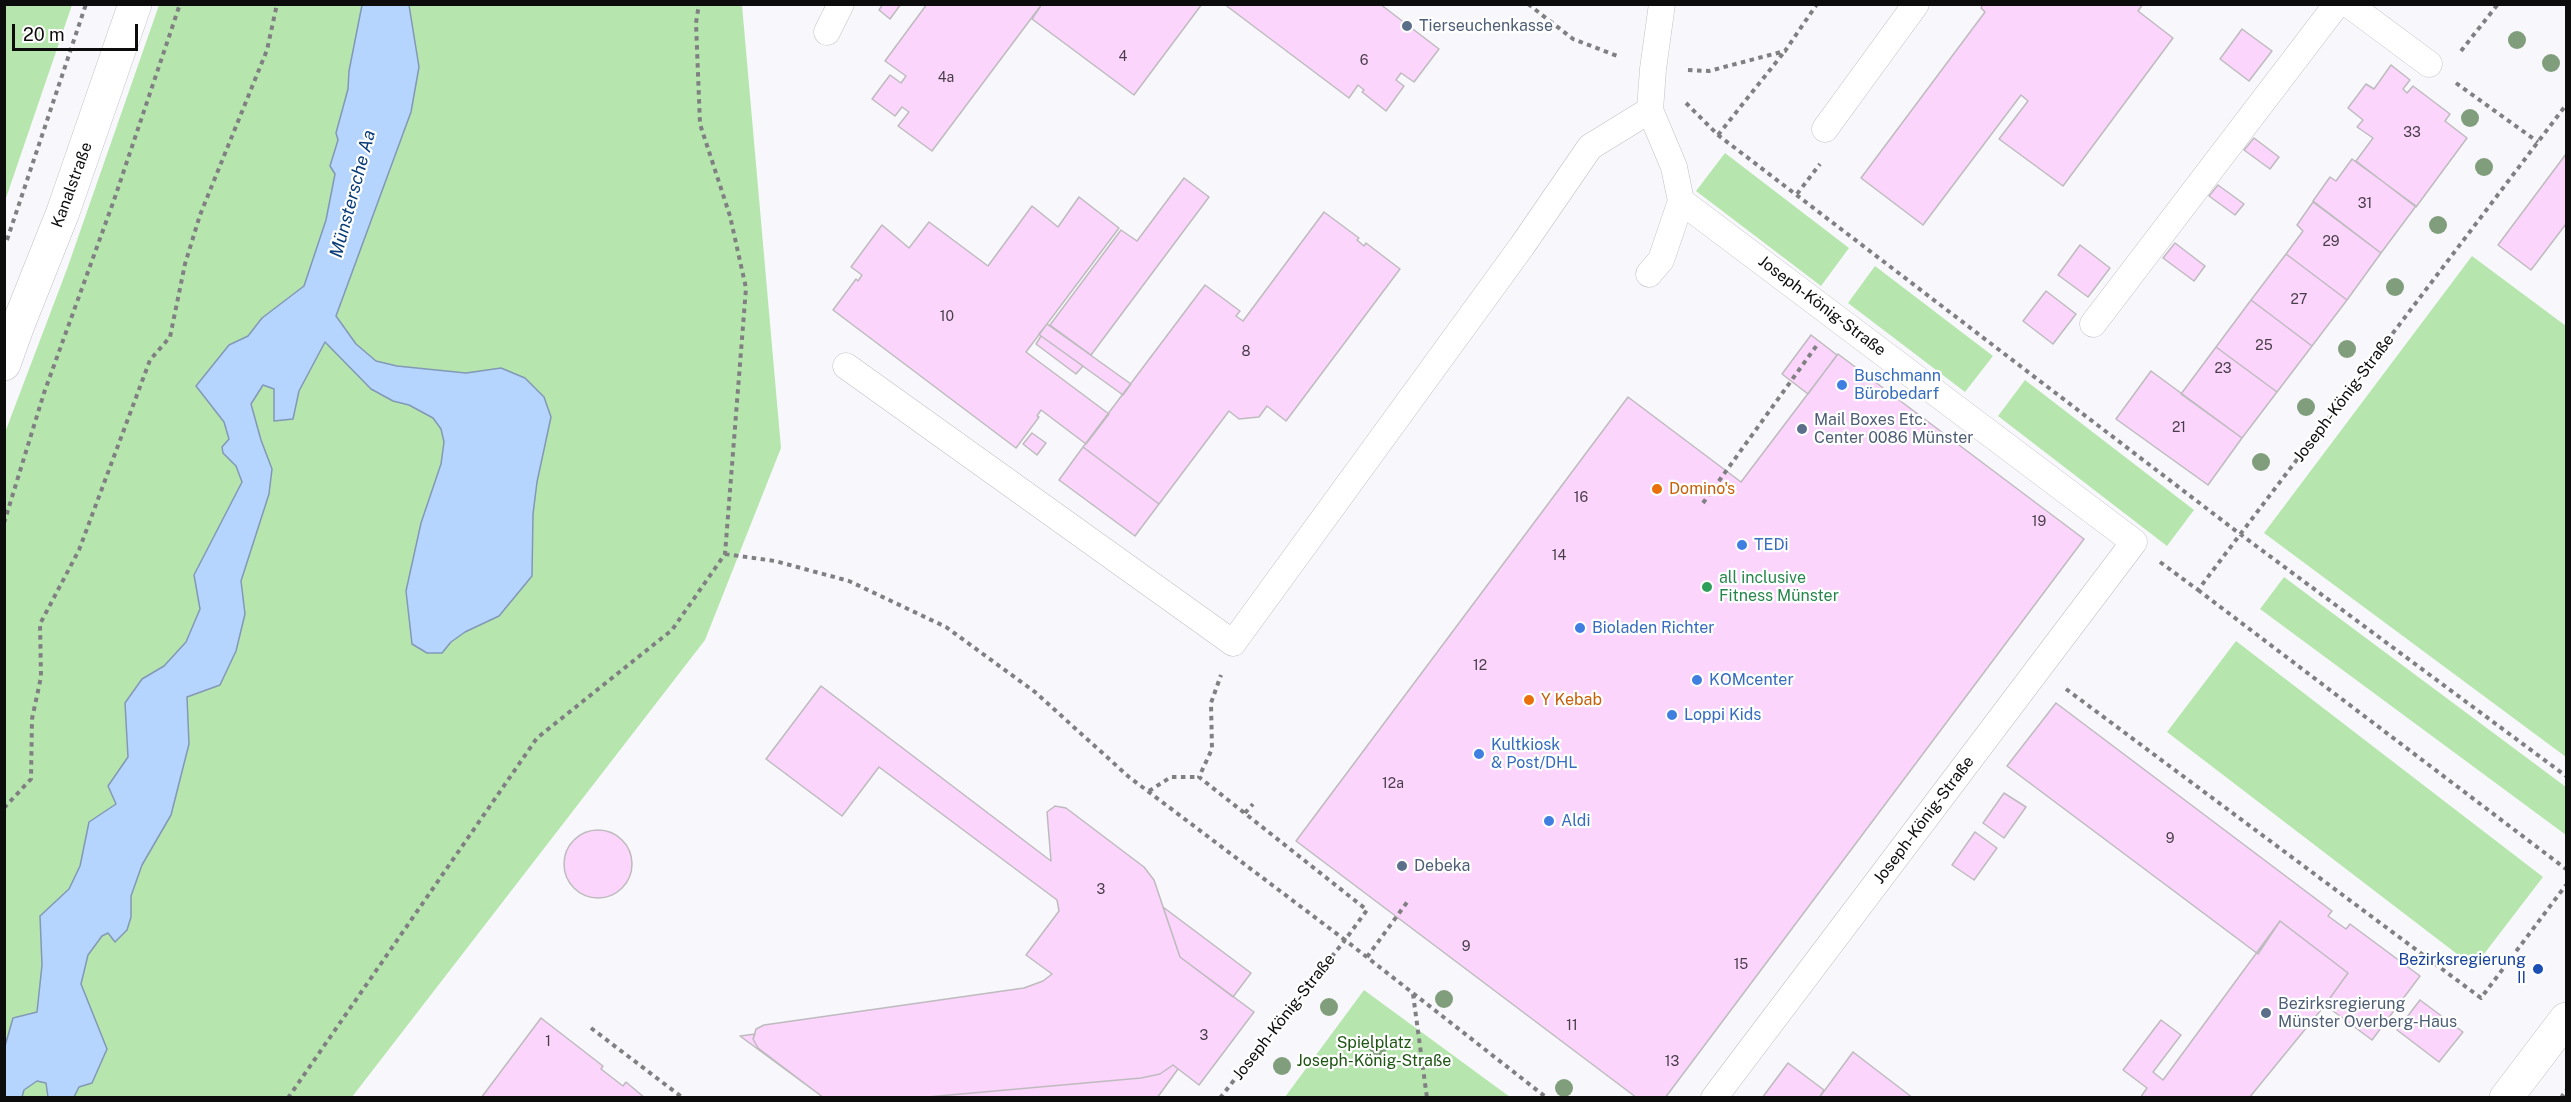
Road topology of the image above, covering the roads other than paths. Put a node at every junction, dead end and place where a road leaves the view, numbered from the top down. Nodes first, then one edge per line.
1 (135, 4) edge
2 (841, 4) edge
3 (1662, 4) edge
4 (1916, 4) edge
5 (2337, 4) edge
6 (2348, 4) edge
7 (827, 32) dead end
8 (2436, 69) road end
9 (1650, 110) junction
10 (1825, 129) dead end
11 (1681, 201) junction
12 (1649, 274) dead end
13 (2093, 324) dead end
14 (4, 364) edge
15 (846, 366) dead end
16 (2566, 1018) edge
17 (1714, 1098) edge
18 (2506, 1098) edge

1 - 14 main road, Kanalstraße
2 - 7 lane
3 - 9 lane
4 - 10 lane
5 - 13 lane
6 - 8 lane
9 - 11 lane
9 - 15 lane
11 - 12 lane
11 - 17 lane, Joseph-König-Straße
16 - 18 main road

